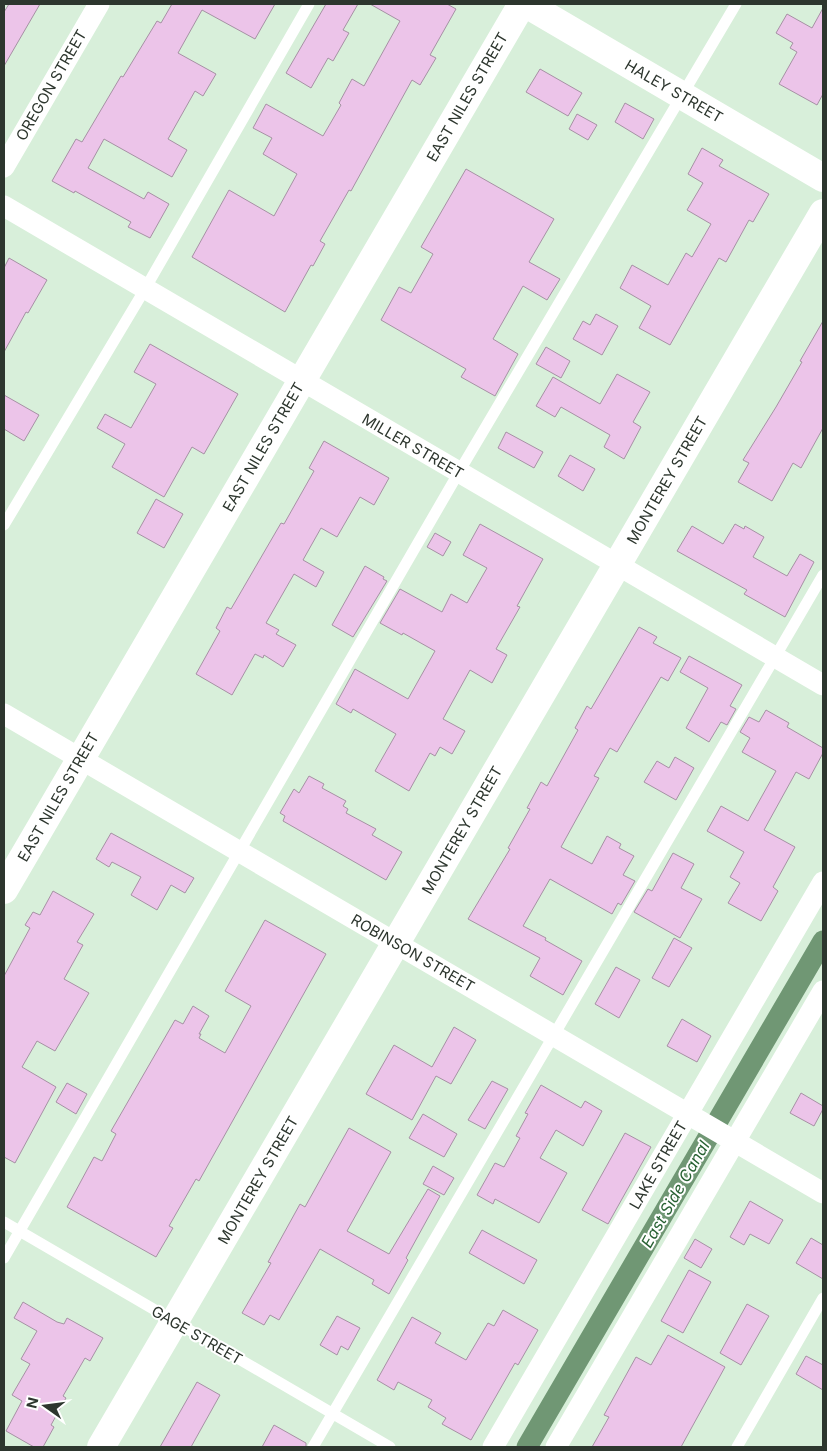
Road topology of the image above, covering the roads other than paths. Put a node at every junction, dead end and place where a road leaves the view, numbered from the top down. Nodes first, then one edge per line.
1 (99, 4) edge
2 (309, 4) edge
3 (524, 4) edge
4 (736, 4) edge
5 (682, 95) junction
6 (4, 167) edge
7 (823, 178) edge
8 (4, 206) edge
9 (823, 212) edge
10 (145, 289) junction
11 (302, 380) junction
12 (459, 472) junction
13 (4, 525) edge
14 (617, 565) junction
15 (823, 574) edge
16 (775, 657) junction
17 (823, 686) edge
18 (4, 714) edge
19 (80, 759) junction
20 (239, 852) junction
21 (823, 882) edge
22 (4, 890) edge
23 (396, 943) junction
24 (823, 991) edge
25 (554, 1036) junction
26 (688, 1114) junction
27 (735, 1141) junction
28 (823, 1193) edge
29 (4, 1222) edge
30 (20, 1231) junction
31 (4, 1258) edge
32 (823, 1298) edge
33 (175, 1322) junction
34 (333, 1414) junction
35 (101, 1447) edge
36 (313, 1447) edge
37 (390, 1447) edge
38 (493, 1447) edge
39 (556, 1447) edge
40 (737, 1447) edge

1 - 6 street, OREGON STREET
2 - 10 lane
3 - 5 main road, HALEY STREET
3 - 11 main road, EAST NILES STREET
4 - 5 lane
5 - 7 main road, HALEY STREET
5 - 12 lane
8 - 10 street, MILLER STREET
9 - 14 main road, MONTEREY STREET
10 - 11 street, MILLER STREET
10 - 13 lane
11 - 12 street, MILLER STREET
11 - 19 main road, EAST NILES STREET
12 - 14 street, MILLER STREET
12 - 20 lane
14 - 16 street, MILLER STREET
14 - 23 main road, MONTEREY STREET
15 - 16 lane
16 - 17 street, MILLER STREET
16 - 25 lane
18 - 19 street, ROBINSON STREET
19 - 20 street, ROBINSON STREET
19 - 22 main road, EAST NILES STREET
20 - 23 street, ROBINSON STREET
20 - 30 lane
21 - 26 street, LAKE STREET
23 - 25 street, ROBINSON STREET
23 - 33 main road, MONTEREY STREET
24 - 27 street
25 - 26 street, ROBINSON STREET
25 - 34 lane
26 - 27 street, ROBINSON STREET
26 - 38 street, LAKE STREET
27 - 28 street, ROBINSON STREET
27 - 39 street
29 - 30 lane, GAGE STREET
30 - 31 lane
30 - 33 lane, GAGE STREET
32 - 40 lane
33 - 34 lane, GAGE STREET
33 - 35 main road, MONTEREY STREET
34 - 36 lane
34 - 37 lane, GAGE STREET

